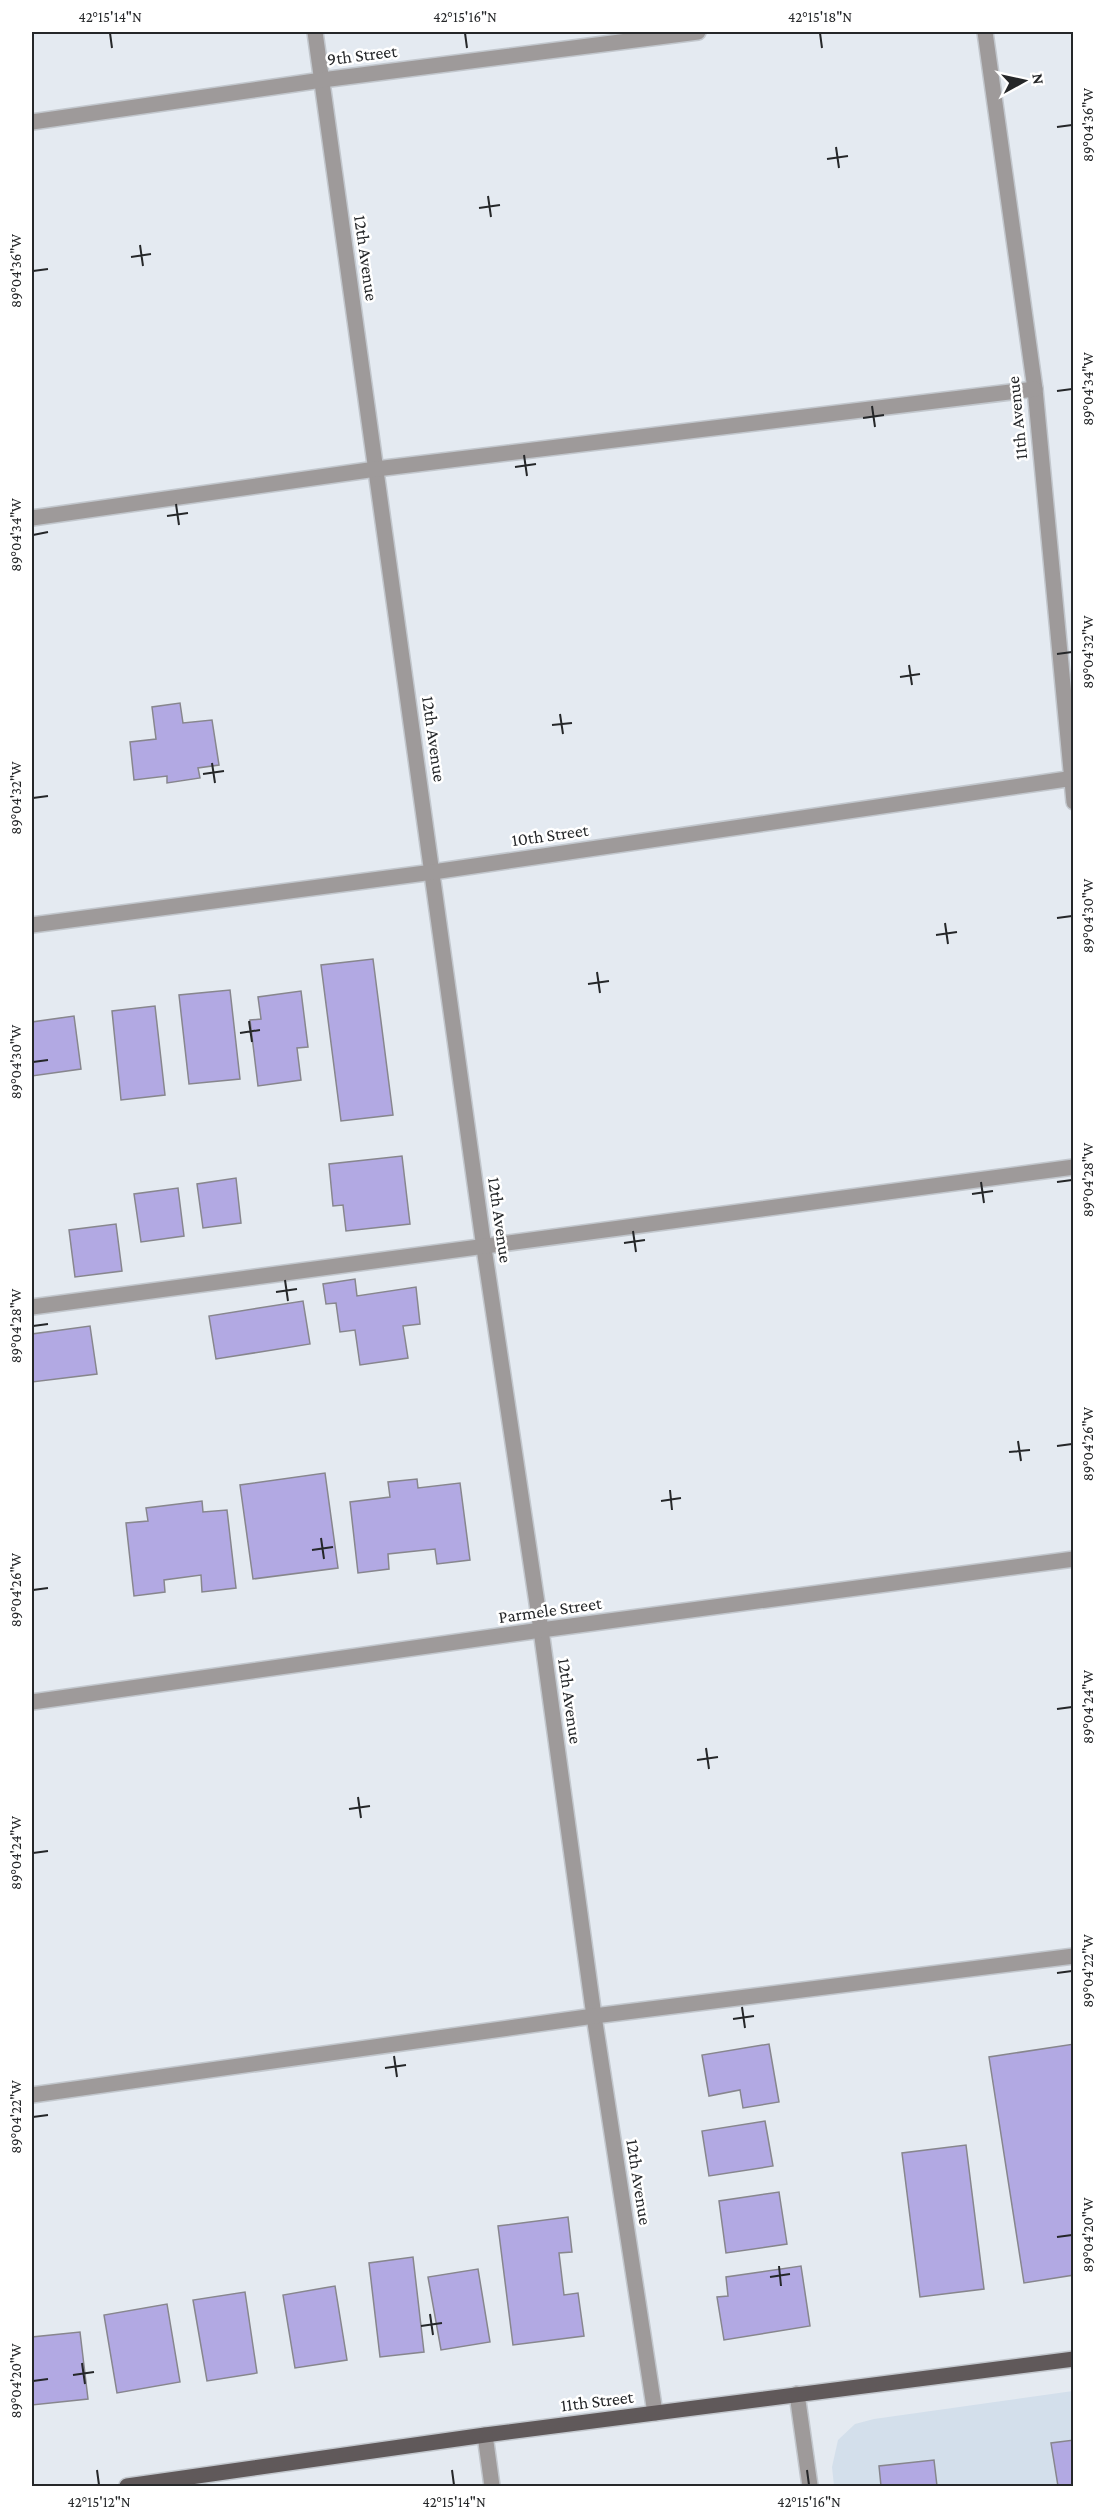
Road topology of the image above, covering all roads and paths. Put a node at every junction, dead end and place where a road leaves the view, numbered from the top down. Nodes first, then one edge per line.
1 (315, 32) edge
2 (698, 32) edge
3 (985, 32) edge
4 (322, 80) junction
5 (32, 122) edge
6 (1035, 389) junction
7 (376, 469) junction
8 (32, 518) edge
9 (1072, 778) edge
10 (1074, 802) edge
11 (433, 872) junction
12 (32, 925) edge
13 (1074, 1167) edge
14 (484, 1248) junction
15 (32, 1307) edge
16 (1074, 1559) edge
17 (541, 1630) junction
18 (32, 1702) edge
19 (1074, 1956) edge
20 (594, 2016) junction
21 (32, 2095) edge
22 (1074, 2359) edge
23 (797, 2394) junction
24 (655, 2413) junction
25 (484, 2435) junction
26 (164, 2484) edge
27 (127, 2487) edge
28 (492, 2487) edge
29 (810, 2487) edge

1 - 4 street, 12th Avenue
2 - 4 street, 9th Street
3 - 6 street, 11th Avenue
4 - 5 street, 9th Street
4 - 7 street, 12th Avenue
6 - 7 street
6 - 9 street, 11th Avenue
7 - 8 street
7 - 11 street, 12th Avenue
9 - 10 street, 11th Avenue
9 - 11 street, 10th Street
11 - 12 street, 10th Street
11 - 14 street, 12th Avenue
13 - 14 street
14 - 15 street
14 - 17 street, 12th Avenue
16 - 17 street, Parmele Street
17 - 18 street, Parmele Street
17 - 20 street, 12th Avenue
19 - 20 street
20 - 21 street
20 - 24 street, 12th Avenue
22 - 23 main road, 11th Street
23 - 24 main road, 11th Street
23 - 29 street
24 - 25 main road, 11th Street
25 - 26 main road, 11th Street
25 - 28 street
26 - 27 main road, 11th Street

